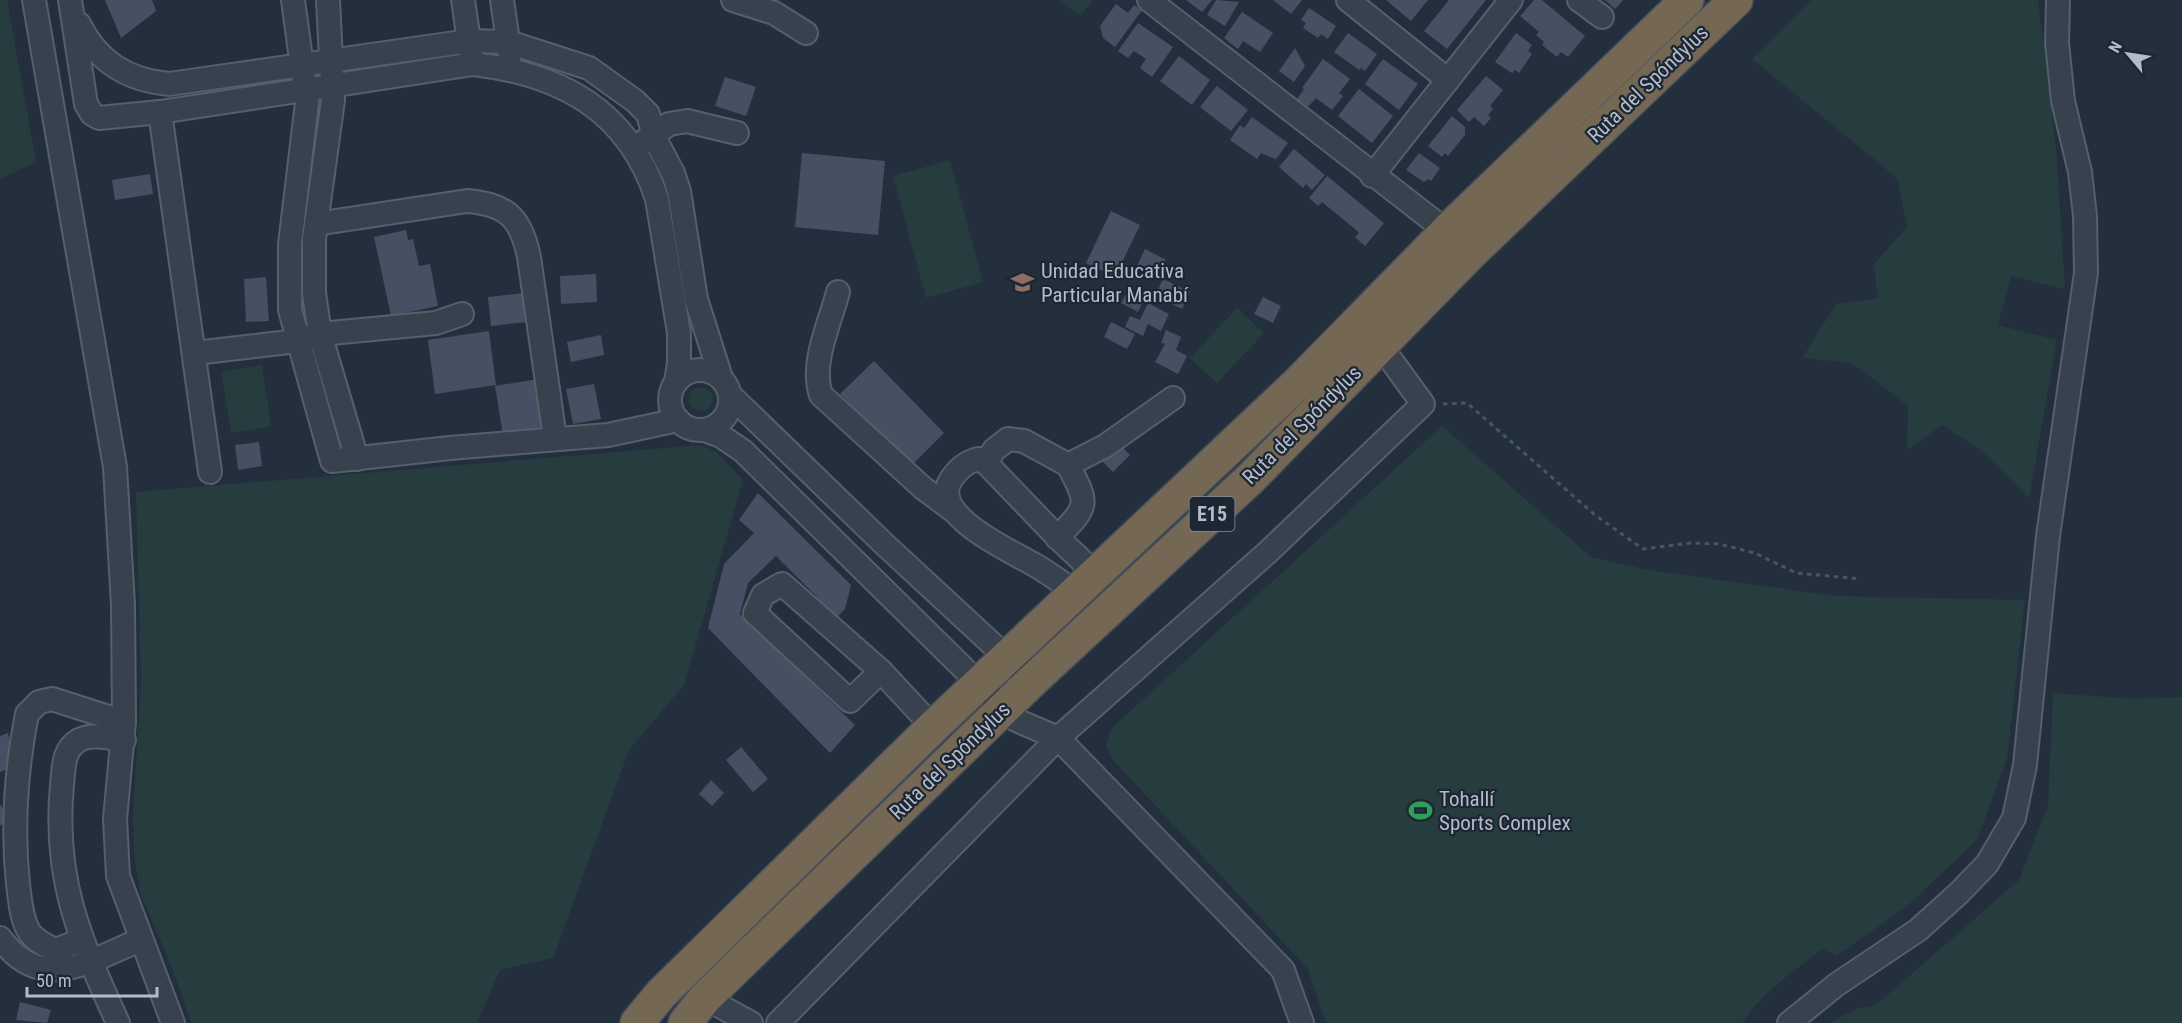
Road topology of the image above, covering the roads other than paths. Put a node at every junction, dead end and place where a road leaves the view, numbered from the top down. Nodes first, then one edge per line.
1 (34, 0) edge
2 (293, 0) edge
3 (328, 0) edge
4 (463, 0) edge
5 (502, 0) edge
6 (733, 0) edge
7 (1149, 0) edge
8 (1348, 0) edge
9 (1511, 0) edge
10 (1579, 0) edge
11 (1687, 0) edge
12 (1736, 0) edge
13 (2058, 0) edge
14 (71, 6) edge
15 (1602, 17) dead end
16 (806, 33) dead end
17 (469, 41) junction
18 (508, 42) junction
19 (330, 62) junction
20 (473, 64) junction
21 (302, 65) junction
22 (512, 68) junction
23 (231, 75) junction
24 (1449, 80) junction
25 (333, 86) junction
26 (304, 89) junction
27 (235, 100) junction
28 (160, 112) junction
29 (737, 133) dead end
30 (654, 137) junction
31 (633, 148) junction
32 (1372, 176) junction
33 (293, 217) junction
34 (316, 221) junction
35 (1447, 231) junction
36 (688, 236) junction
37 (664, 242) junction
38 (1472, 252) junction
39 (838, 292) dead end
40 (462, 314) dead end
41 (320, 334) junction
42 (297, 341) junction
43 (1378, 348) junction
44 (195, 353) junction
45 (676, 382) junction
46 (726, 387) junction
47 (1173, 398) dead end
48 (678, 420) junction
49 (704, 430) junction
50 (555, 438) junction
51 (357, 459) junction
52 (986, 463) junction
53 (1068, 465) junction
54 (210, 472) dead end
55 (954, 511) junction
56 (1057, 538) junction
57 (884, 543) junction
58 (860, 567) junction
59 (1086, 583) junction
60 (943, 598) junction
61 (919, 622) junction
62 (1008, 657) junction
63 (881, 672) junction
64 (1032, 681) junction
65 (980, 684) junction
66 (1005, 708) junction
67 (933, 728) junction
68 (124, 731) junction
69 (1059, 738) junction
70 (0, 938) edge
71 (140, 940) junction
72 (85, 950) junction
73 (705, 998) junction
74 (118, 1023) edge
75 (173, 1023) edge
76 (637, 1023) edge
77 (685, 1023) edge
78 (751, 1023) edge
79 (778, 1023) edge
80 (1302, 1023) edge
81 (1788, 1023) edge

1 - 68 street
2 - 21 street
3 - 19 street
4 - 17 street
5 - 18 street
6 - 16 street
7 - 32 street
8 - 24 street
9 - 24 street
10 - 15 street
11 - 35 highway, Ruta del Spóndylus / E15
12 - 38 highway, Ruta del Spóndylus / E15
13 - 81 street
14 - 23 street
14 - 28 street
17 - 18 street
17 - 19 street
17 - 20 street
18 - 22 street
18 - 30 street
19 - 21 street
19 - 25 street
20 - 22 street
20 - 25 street
21 - 23 street
21 - 26 street
22 - 31 street
23 - 27 street
24 - 32 street
25 - 26 street
25 - 34 street
26 - 27 street
26 - 33 street
27 - 28 street
28 - 44 street
29 - 30 street
30 - 31 street
30 - 36 street
31 - 37 street
32 - 35 street
33 - 34 street
33 - 42 street
34 - 41 street
34 - 50 street
35 - 38 street
35 - 59 highway, Ruta del Spóndylus / E15
36 - 37 street
36 - 46 street
37 - 45 street
38 - 43 highway, Ruta del Spóndylus / E15
39 - 55 street
40 - 41 street
41 - 42 street
41 - 51 street
42 - 44 street
42 - 51 street
43 - 64 highway, Ruta del Spóndylus / E15
43 - 69 street
44 - 54 street
45 - 46 street
45 - 48 street
46 - 49 street
46 - 57 street
47 - 53 street
48 - 49 street
48 - 50 street
49 - 58 street
50 - 51 street
52 - 53 street
52 - 55 street
52 - 56 street
53 - 56 street
55 - 59 street
56 - 59 street
57 - 58 street
57 - 60 street
58 - 61 street
59 - 62 highway, Ruta del Spóndylus / E15
60 - 61 street
60 - 62 street
61 - 65 street
62 - 64 street
62 - 65 highway, Ruta del Spóndylus / E15
63 - 63 street
63 - 67 street
64 - 66 highway, Ruta del Spóndylus / E15
65 - 66 street
65 - 67 highway, Ruta del Spóndylus / E15
66 - 69 street
66 - 73 highway, Ruta del Spóndylus / E15
67 - 76 highway, Ruta del Spóndylus / E15
68 - 71 street
68 - 72 street
68 - 72 street
69 - 79 street
69 - 80 street
70 - 72 street
71 - 72 street
71 - 75 street
72 - 74 street
73 - 77 highway, Ruta del Spóndylus / E15
73 - 78 street

